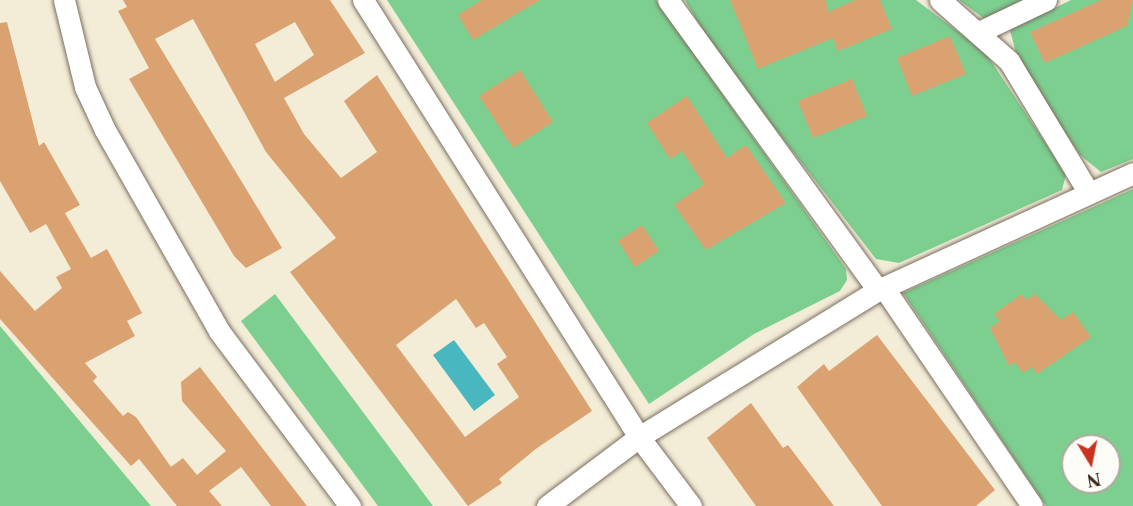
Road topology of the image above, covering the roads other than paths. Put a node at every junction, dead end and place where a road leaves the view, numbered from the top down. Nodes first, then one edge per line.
1 (64, 0) edge
2 (363, 0) edge
3 (668, 0) edge
4 (940, 0) edge
5 (1046, 0) edge
6 (981, 31) junction
7 (1133, 173) edge
8 (1089, 193) junction
9 (881, 289) junction
10 (639, 437) junction
11 (350, 506) edge
12 (547, 506) edge
13 (691, 506) edge
14 (1032, 506) edge

1 - 11 street
2 - 10 street
3 - 9 street
4 - 6 street
5 - 6 street
6 - 8 street
7 - 8 street
8 - 9 street
9 - 10 street
9 - 14 street
10 - 12 street
10 - 13 street

